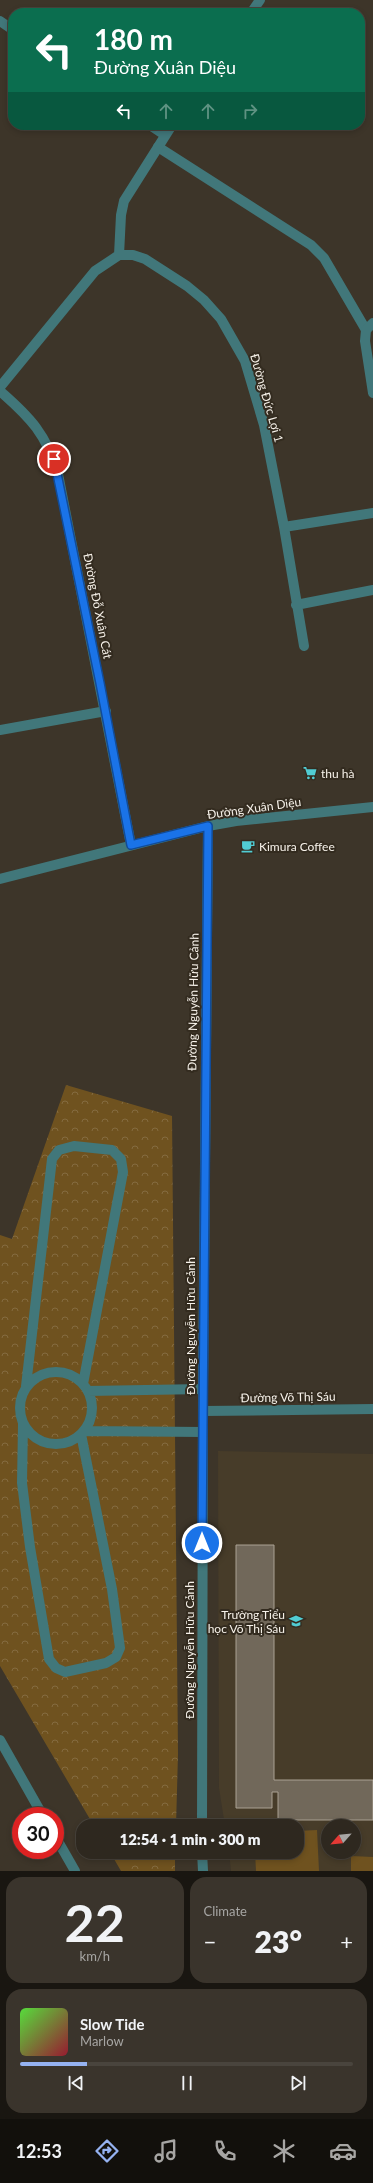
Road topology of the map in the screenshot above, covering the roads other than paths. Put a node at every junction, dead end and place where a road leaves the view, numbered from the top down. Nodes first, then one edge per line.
1 (158, 130) edge
2 (168, 130) edge
3 (165, 135) junction
4 (158, 146) junction
5 (119, 255) junction
6 (370, 327) edge
7 (0, 387) edge
8 (0, 391) edge
9 (373, 393) edge
10 (373, 513) edge
11 (284, 527) junction
12 (373, 590) edge
13 (296, 605) junction
14 (304, 646) dead end
15 (106, 711) junction
16 (0, 730) edge
17 (373, 807) edge
18 (208, 826) junction
19 (131, 845) junction
20 (0, 879) edge
21 (26, 1386) junction
22 (85, 1387) junction
23 (203, 1389) junction
24 (373, 1409) edge
25 (203, 1411) junction
26 (23, 1424) junction
27 (82, 1432) junction
28 (203, 1432) junction
29 (0, 1740) edge
30 (38, 1807) edge
31 (202, 1819) edge
32 (64, 1852) edge
33 (202, 1859) edge
34 (75, 1871) edge
35 (203, 1871) edge

1 - 3 street
2 - 3 street
3 - 4 street
4 - 5 street
4 - 6 street
5 - 7 street
5 - 11 street, Đường Đức Lợi 1
6 - 9 street
8 - 15 street, Đường Đỗ Xuân Cát
10 - 11 street
11 - 13 street, Đường Đức Lợi 1
12 - 13 street
13 - 14 street, Đường Đức Lợi 1
15 - 16 street
15 - 19 street, Đường Đỗ Xuân Cát
17 - 18 street, Đường Xuân Diệu
18 - 19 street, Đường Xuân Diệu
18 - 23 street, Đường Nguyễn Hữu Cảnh
19 - 20 street, Đường Xuân Diệu
21 - 22 street
21 - 22 street
21 - 26 street
22 - 23 street
22 - 27 street
23 - 25 street, Đường Nguyễn Hữu Cảnh
24 - 25 street, Đường Võ Thị Sáu
25 - 28 street, Đường Nguyễn Hữu Cảnh
26 - 27 street
26 - 27 street
27 - 28 street
28 - 31 street, Đường Nguyễn Hữu Cảnh
29 - 30 street
32 - 34 street
33 - 35 street

